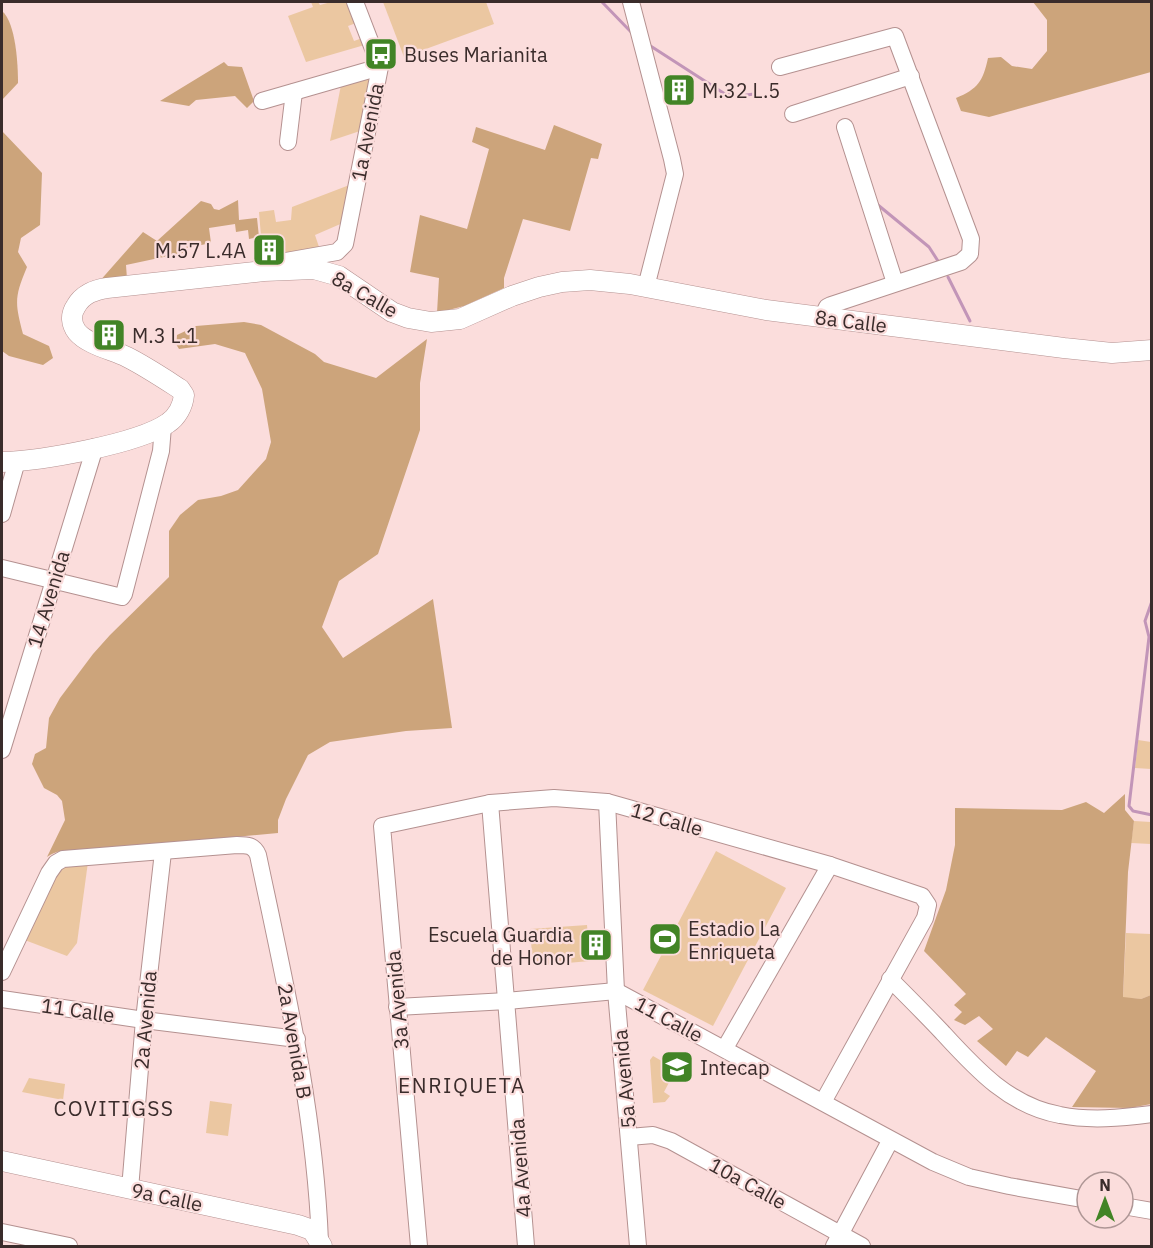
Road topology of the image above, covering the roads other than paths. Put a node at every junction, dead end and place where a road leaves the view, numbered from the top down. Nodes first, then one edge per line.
1 (355, 2) edge
2 (631, 2) edge
3 (780, 67) dead end
4 (380, 68) junction
5 (910, 76) junction
6 (294, 92) junction
7 (262, 101) dead end
8 (793, 114) dead end
9 (845, 127) dead end
10 (288, 142) dead end
11 (273, 271) junction
12 (895, 283) junction
13 (646, 287) junction
14 (822, 317) junction
15 (1152, 350) edge
16 (163, 426) junction
17 (95, 447) junction
18 (9, 462) edge
19 (2, 514) edge
20 (2, 568) edge
21 (53, 581) junction
22 (5, 729) edge
23 (2, 750) edge
24 (608, 802) junction
25 (490, 803) junction
26 (382, 826) joint
27 (163, 852) junction
28 (831, 865) junction
29 (2, 972) edge
30 (890, 979) junction
31 (616, 991) junction
32 (2, 999) edge
33 (507, 1001) junction
34 (397, 1007) junction
35 (144, 1020) junction
36 (297, 1039) junction
37 (725, 1048) junction
38 (823, 1102) junction
39 (1152, 1114) edge
40 (629, 1137) junction
41 (890, 1141) junction
42 (2, 1161) edge
43 (130, 1189) junction
44 (1075, 1198) edge
45 (1135, 1208) edge
46 (1152, 1211) edge
47 (2, 1232) edge
48 (837, 1241) edge
49 (321, 1244) edge
50 (69, 1246) edge
51 (419, 1246) edge
52 (526, 1246) edge
53 (638, 1246) edge
54 (862, 1246) edge

1 - 4 street, 1a Avenida
2 - 13 street
3 - 5 street
4 - 6 street
4 - 11 street, 1a Avenida
5 - 8 street
5 - 12 street
6 - 7 street
6 - 10 street
9 - 12 street
11 - 13 main road, 8a Calle
11 - 16 main road, 8a Calle
12 - 14 street
13 - 14 main road, 8a Calle
14 - 15 main road, 8a Calle
16 - 17 main road, 8a Calle
16 - 21 street
17 - 18 main road, 8a Calle
17 - 21 street, 14 Avenida
18 - 19 street
20 - 21 street
21 - 22 street, 14 Avenida
22 - 23 street, 14 Avenida
24 - 25 street, 12 Calle
24 - 28 street, 12 Calle
24 - 31 street, 5a Avenida
25 - 26 street, 12 Calle
25 - 33 street, 4a Avenida
26 - 34 street, 3a Avenida
27 - 29 street
27 - 35 street, 2a Avenida
27 - 36 street, 2a Avenida B
28 - 30 street, 12 Calle
28 - 37 street
30 - 38 street
30 - 39 street
31 - 33 street, 11 Calle
31 - 37 street, 11 Calle
31 - 40 street, 5a Avenida
32 - 35 street, 11 Calle
33 - 34 street, 11 Calle
33 - 52 street, 4a Avenida
34 - 51 street, 3a Avenida
35 - 36 street, 11 Calle
35 - 43 street, 2a Avenida
36 - 49 street, 2a Avenida B
37 - 38 street, 11 Calle
38 - 41 street, 11 Calle
40 - 48 street, 10a Calle
40 - 53 street, 5a Avenida
41 - 44 street, 11 Calle
41 - 48 street
42 - 43 main road, 9a Calle
43 - 49 main road, 9a Calle
45 - 46 street
47 - 50 street
48 - 54 street, 10a Calle

